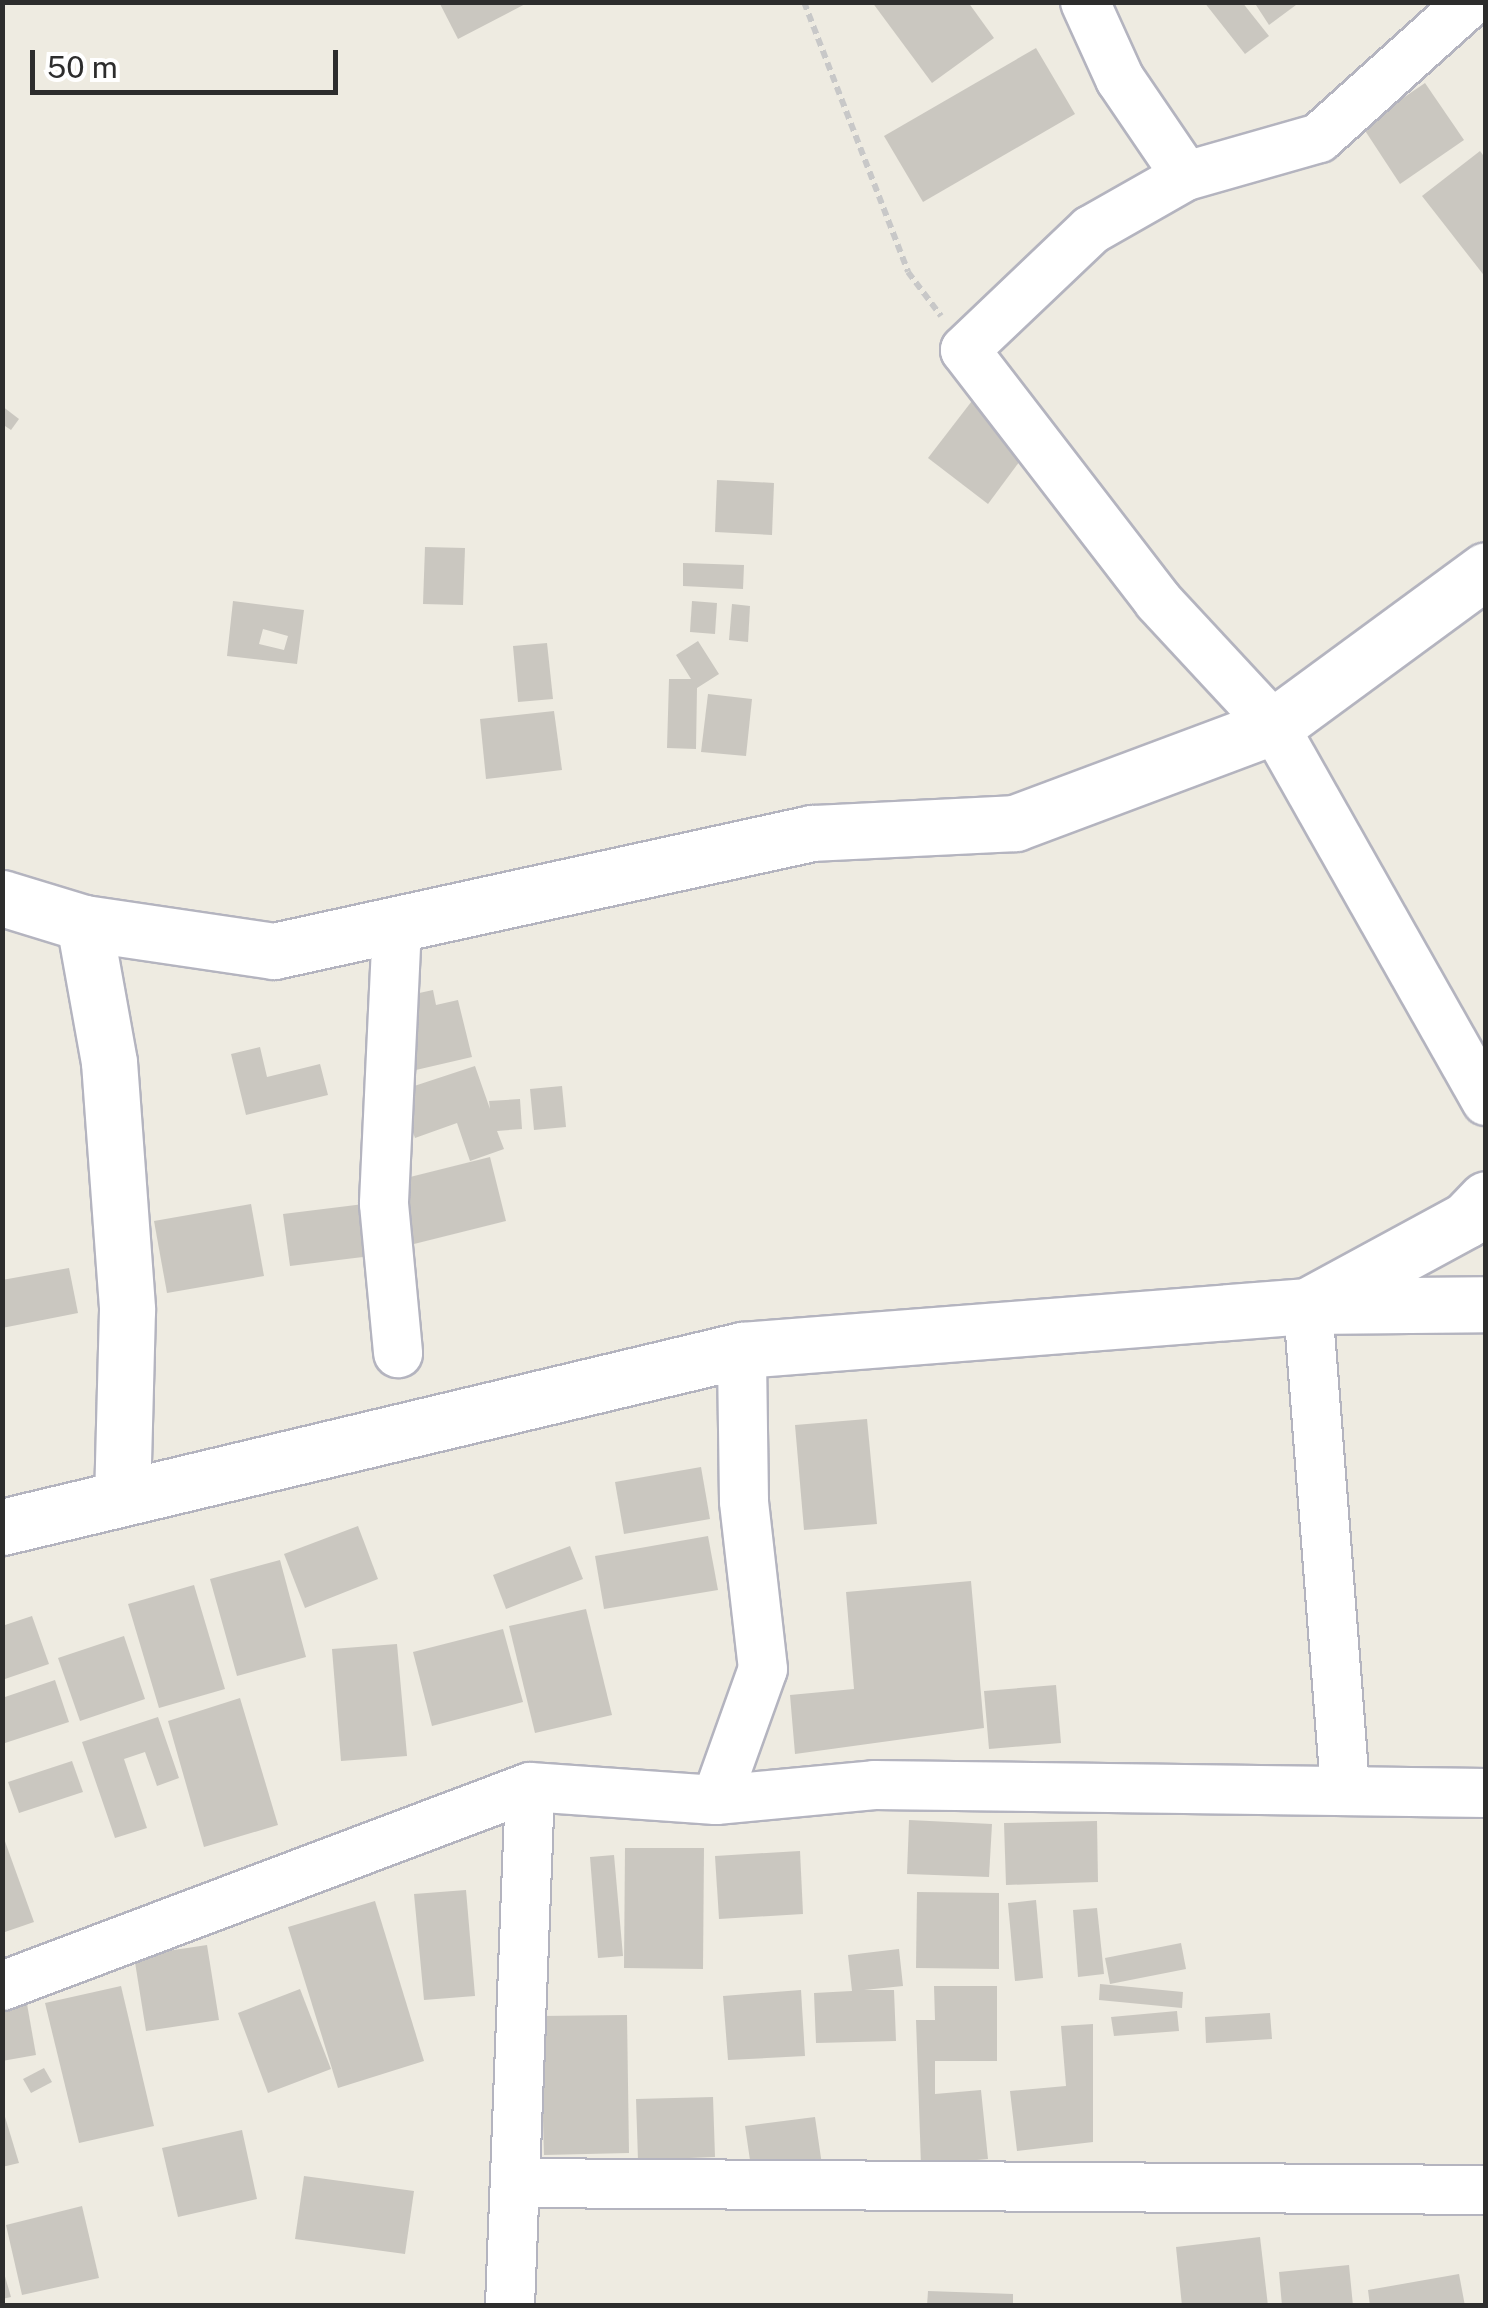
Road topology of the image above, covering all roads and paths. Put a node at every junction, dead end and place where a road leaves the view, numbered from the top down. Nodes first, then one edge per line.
1 (804, 2) edge
2 (1084, 2) edge
3 (1470, 2) edge
4 (1186, 176) junction
5 (965, 350) junction
6 (1486, 570) edge
7 (1274, 726) junction
8 (2, 898) edge
9 (84, 923) junction
10 (397, 926) junction
11 (1486, 1101) edge
12 (1486, 1200) edge
13 (1486, 1304) edge
14 (1308, 1306) junction
15 (742, 1350) junction
16 (398, 1353) dead end
17 (122, 1495) junction
18 (2, 1527) edge
19 (530, 1787) junction
20 (1346, 1791) junction
21 (1486, 1793) edge
22 (716, 1800) junction
23 (2, 1986) edge
24 (515, 2183) junction
25 (1486, 2190) edge
26 (510, 2306) edge

1 - 5 path
2 - 4 street
3 - 4 street
4 - 5 street
5 - 7 street
6 - 7 street
7 - 10 street
7 - 11 street
8 - 9 street
9 - 10 street
9 - 17 street
10 - 16 street
12 - 14 street
13 - 14 street
14 - 15 street
14 - 20 street
15 - 17 street
15 - 22 street
17 - 18 street
19 - 22 street
19 - 23 street
19 - 24 street
20 - 21 street
20 - 22 street
24 - 25 street
24 - 26 street

